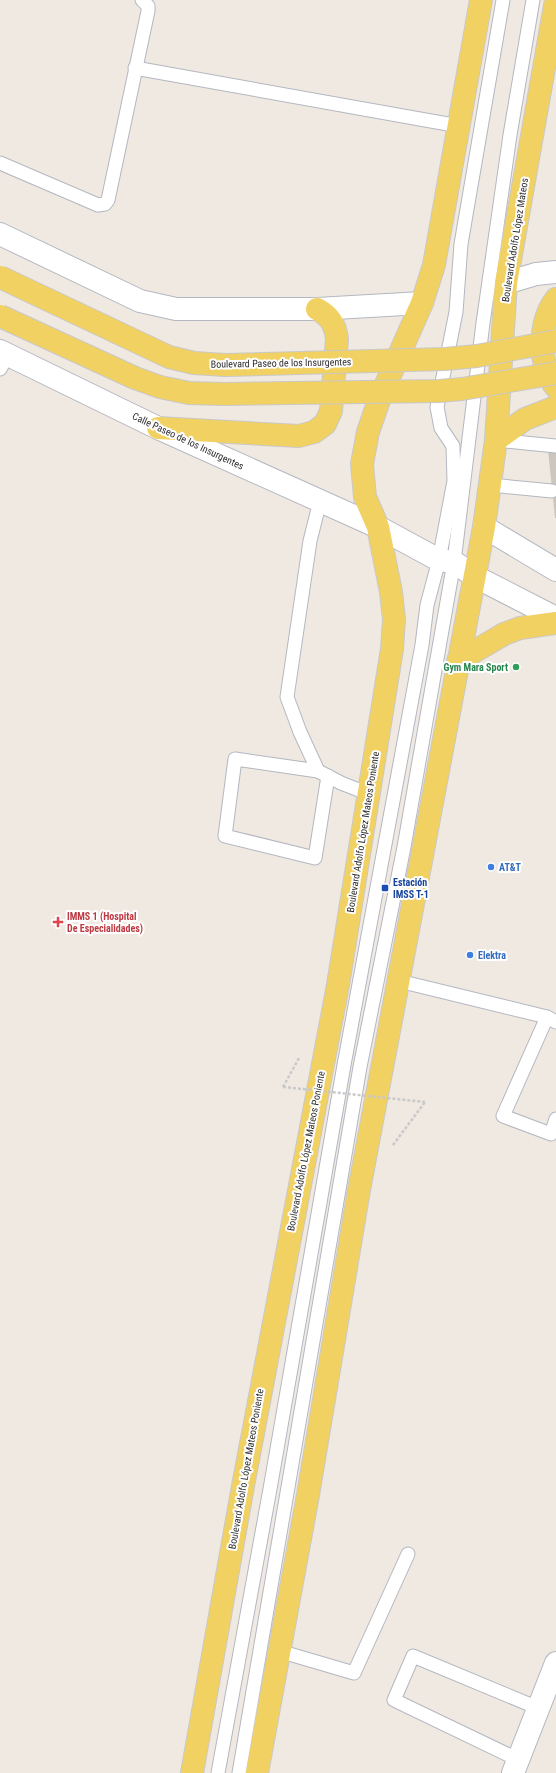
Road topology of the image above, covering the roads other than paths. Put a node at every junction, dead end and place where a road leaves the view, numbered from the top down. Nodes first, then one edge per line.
1 (142, 0) edge
2 (482, 0) edge
3 (503, 0) edge
4 (532, 0) edge
5 (556, 0) edge
6 (135, 68) junction
7 (459, 126) junction
8 (0, 163) edge
9 (0, 234) edge
10 (556, 272) edge
11 (0, 277) edge
12 (506, 284) junction
13 (556, 299) edge
14 (422, 303) junction
15 (317, 309) junction
16 (0, 316) edge
17 (556, 342) edge
18 (3, 358) edge
19 (556, 373) edge
20 (556, 387) edge
21 (556, 407) edge
22 (158, 428) junction
23 (496, 440) junction
24 (556, 446) edge
25 (491, 485) junction
26 (552, 491) dead end
27 (320, 500) junction
28 (378, 527) junction
29 (484, 527) junction
30 (447, 561) junction
31 (556, 570) edge
32 (474, 576) junction
33 (556, 618) edge
34 (556, 623) edge
35 (458, 661) junction
36 (323, 774) junction
37 (369, 794) junction
38 (399, 981) junction
39 (551, 1020) edge
40 (556, 1119) edge
41 (408, 1554) dead end
42 (280, 1651) junction
43 (554, 1673) edge
44 (538, 1708) junction
45 (516, 1766) edge
46 (192, 1773) edge
47 (218, 1773) edge
48 (239, 1773) edge
49 (257, 1773) edge

1 - 6 lane
2 - 7 main road
3 - 30 lane
4 - 30 lane
5 - 12 main road, Boulevard Adolfo López Mateos
6 - 7 lane
6 - 8 lane
7 - 14 main road
9 - 15 street
10 - 12 street
11 - 17 main road, Boulevard Paseo de los Insurgentes, bridge
12 - 23 main road, Boulevard Adolfo López Mateos
13 - 20 main road
14 - 15 street
14 - 28 main road
15 - 22 main road
16 - 19 main road, bridge
18 - 22 street, Calle Paseo de los Insurgentes
21 - 23 main road
22 - 27 street, Calle Paseo de los Insurgentes
23 - 24 lane
23 - 25 main road, Boulevard Adolfo López Mateos
25 - 26 lane
25 - 29 main road, Boulevard Adolfo López Mateos
27 - 28 street, Calle Paseo de los Insurgentes
27 - 36 lane
28 - 30 street, Calle Paseo de los Insurgentes
28 - 37 main road, Boulevard Adolfo López Mateos Poniente
29 - 31 street
29 - 32 main road, Boulevard Adolfo López Mateos
30 - 32 street, Calle Paseo de los Insurgentes
30 - 47 lane
30 - 48 lane
32 - 33 street, Calle Paseo de los Insurgentes
32 - 35 main road
34 - 35 main road
35 - 38 main road
36 - 36 lane
36 - 37 lane
37 - 46 main road, Boulevard Adolfo López Mateos Poniente
38 - 39 lane
38 - 42 main road
39 - 40 lane
41 - 42 lane
42 - 49 main road
43 - 44 street
44 - 45 street
44 - 45 lane

